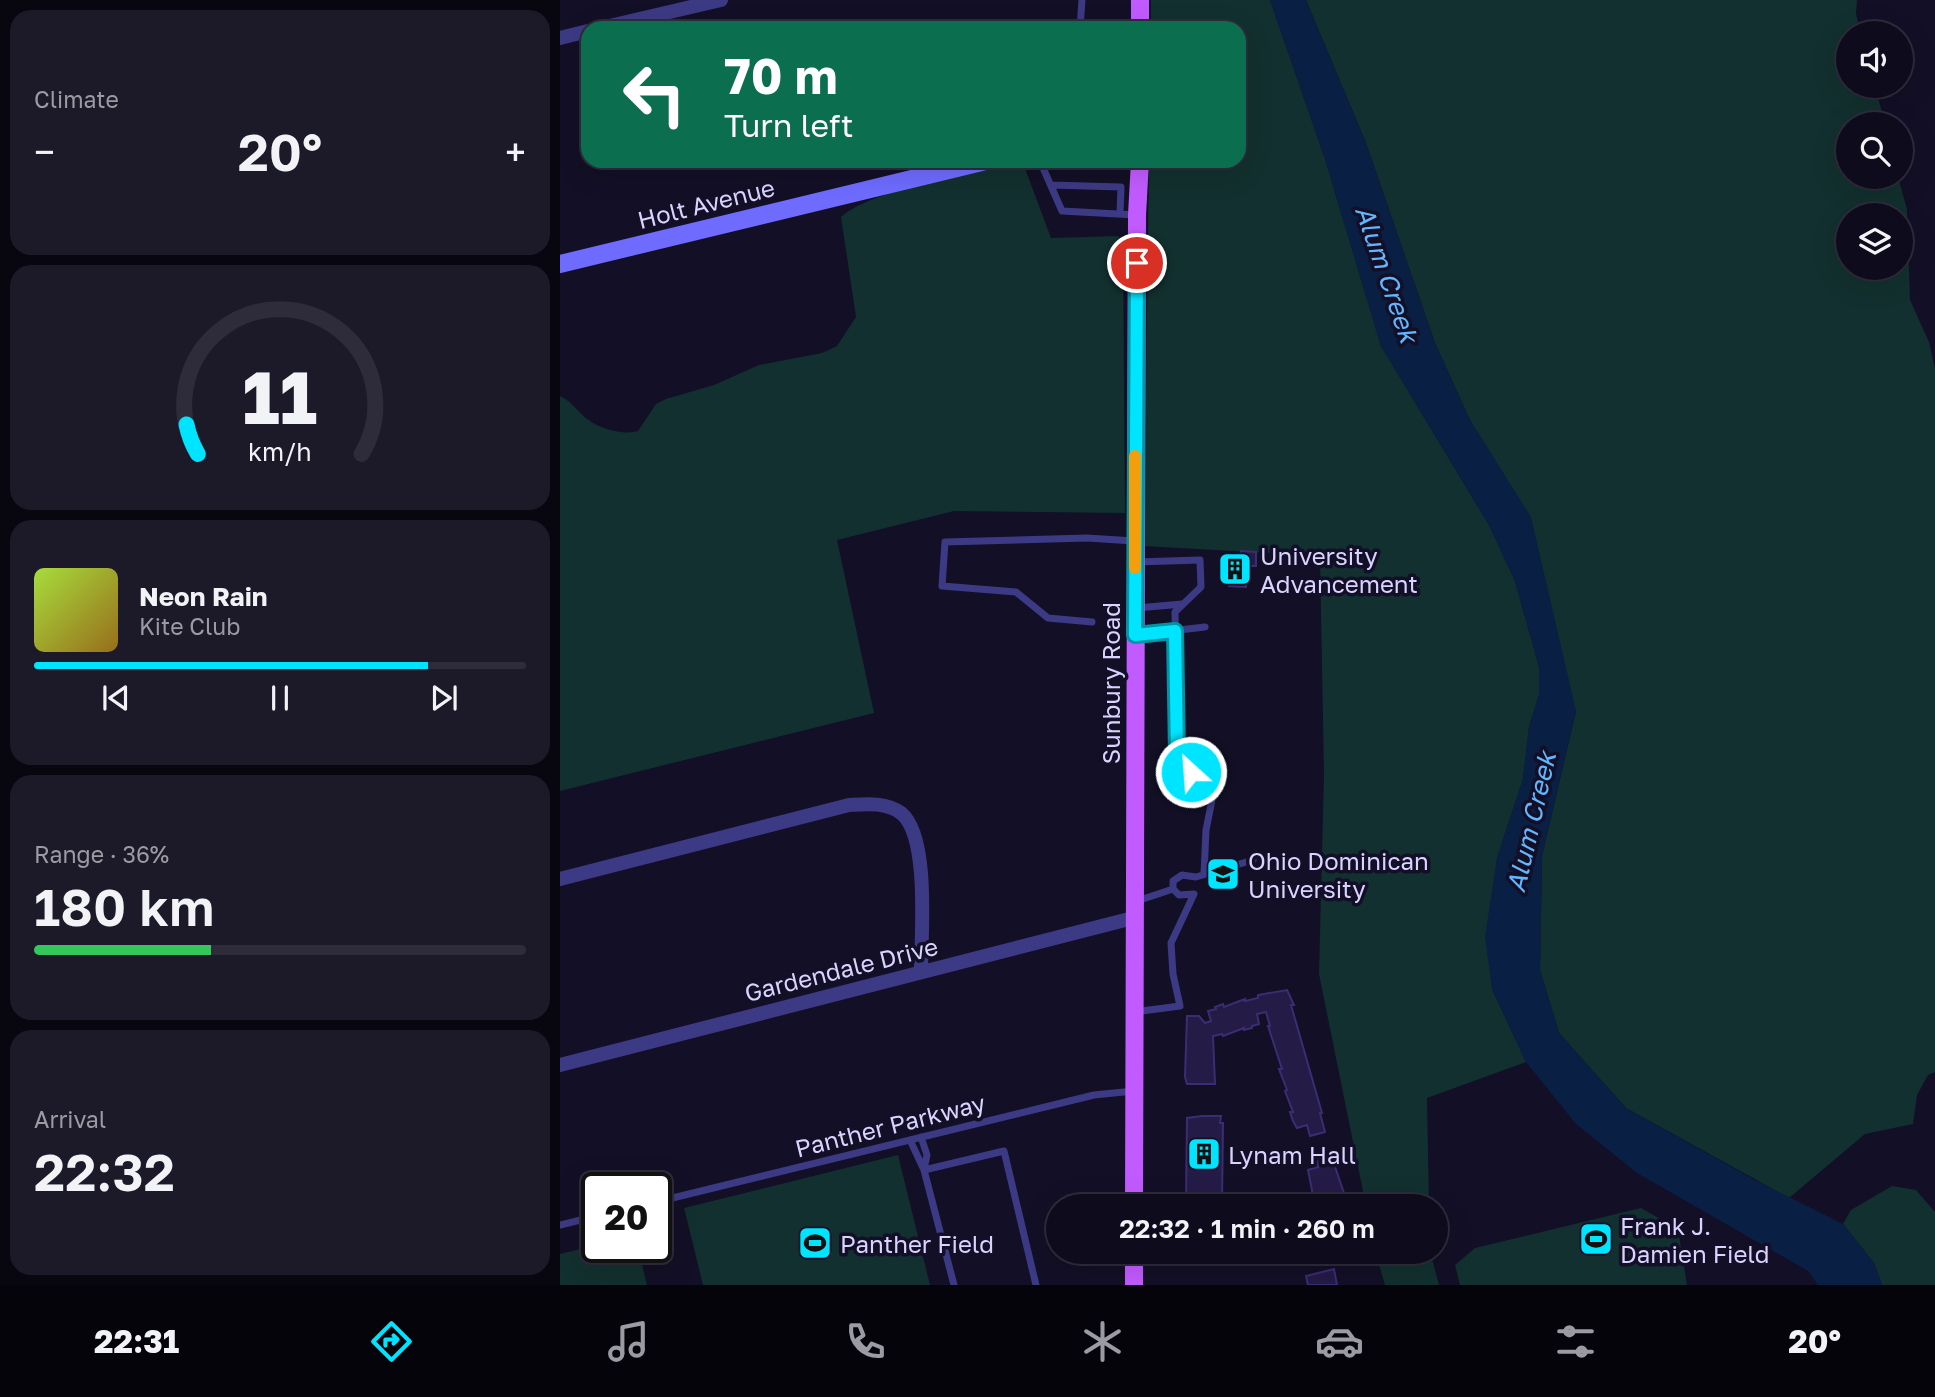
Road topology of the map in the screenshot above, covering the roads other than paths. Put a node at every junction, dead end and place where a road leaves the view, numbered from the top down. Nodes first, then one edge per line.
1 (721, 0) edge
2 (1082, 0) edge
3 (1140, 0) edge
4 (631, 21) edge
5 (1080, 21) edge
6 (1140, 21) edge
7 (581, 33) edge
8 (560, 38) edge
9 (957, 168) edge
10 (1044, 168) edge
11 (1138, 168) edge
12 (1051, 184) junction
13 (1128, 215) junction
14 (560, 264) edge
15 (1135, 541) junction
16 (1135, 562) junction
17 (1182, 604) junction
18 (1135, 608) junction
19 (1092, 622) dead end
20 (1205, 627) dead end
21 (1175, 631) junction
22 (1135, 635) junction
23 (1253, 860) dead end
24 (1200, 876) junction
25 (560, 879) edge
26 (1173, 889) junction
27 (1194, 894) junction
28 (1133, 910) junction
29 (921, 972) junction
30 (1133, 1012) junction
31 (560, 1065) edge
32 (1135, 1091) junction
33 (921, 1137) junction
34 (910, 1140) junction
35 (924, 1170) junction
36 (1134, 1194) edge
37 (672, 1198) edge
38 (581, 1220) edge
39 (560, 1225) edge
40 (1134, 1264) edge
41 (954, 1285) edge
42 (1037, 1285) edge
43 (1134, 1285) edge

1 - 4 street
2 - 5 lane
3 - 6 main road
7 - 8 street
9 - 14 street, Holt Avenue
10 - 12 lane
11 - 13 main road, Sunbury Road
12 - 13 lane
12 - 13 lane
13 - 15 main road, Sunbury Road
15 - 16 main road, Sunbury Road
15 - 19 lane
16 - 17 lane
16 - 18 main road, Sunbury Road
17 - 18 lane
17 - 21 lane
18 - 22 main road, Sunbury Road
20 - 21 lane
21 - 22 lane
21 - 24 lane
22 - 28 main road, Sunbury Road
23 - 24 lane
24 - 26 lane
24 - 27 lane
25 - 29 street
26 - 27 lane
26 - 28 lane
27 - 30 lane
28 - 29 street, Gardendale Drive
28 - 30 main road, Sunbury Road
29 - 31 street, Gardendale Drive
30 - 32 main road, Sunbury Road
32 - 33 lane, Panther Parkway
32 - 36 main road, Sunbury Road
33 - 34 lane, Panther Parkway
33 - 35 lane
34 - 35 lane
34 - 37 lane, Panther Parkway
35 - 41 lane
35 - 42 lane
38 - 39 lane
40 - 43 main road

